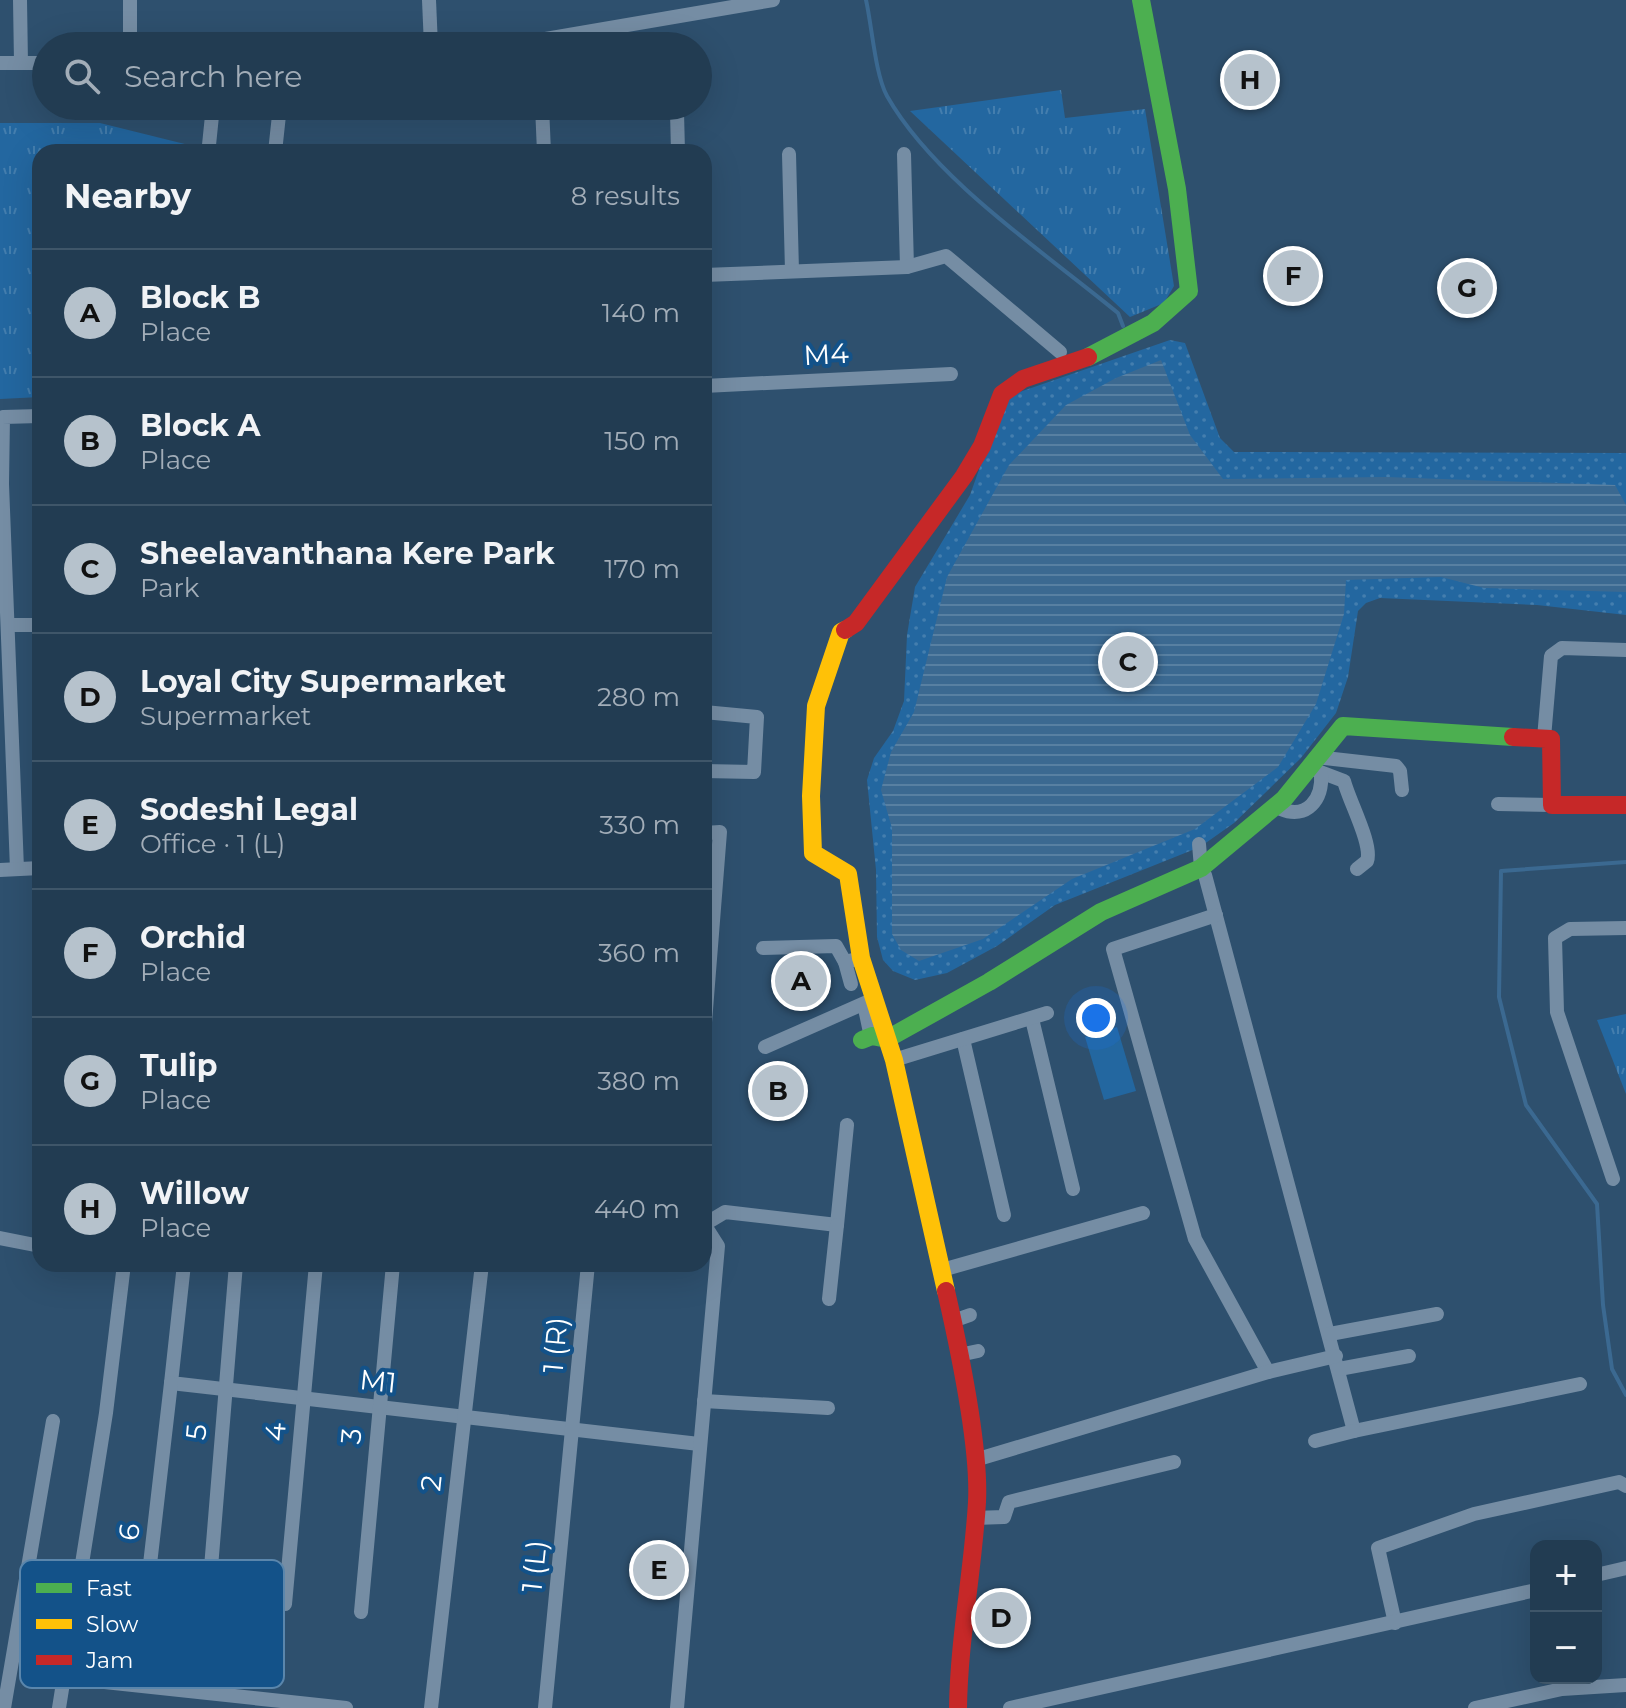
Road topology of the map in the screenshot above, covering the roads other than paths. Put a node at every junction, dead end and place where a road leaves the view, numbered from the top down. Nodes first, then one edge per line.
1 (20, 0) edge
2 (130, 0) edge
3 (429, 0) edge
4 (773, 0) edge
5 (1141, 0) edge
6 (130, 32) edge
7 (430, 32) edge
8 (586, 32) edge
9 (0, 63) edge
10 (21, 63) junction
11 (32, 63) edge
12 (212, 120) edge
13 (278, 120) edge
14 (543, 120) edge
15 (677, 120) edge
16 (209, 144) edge
17 (276, 144) edge
18 (544, 144) edge
19 (678, 144) edge
20 (789, 154) dead end
21 (904, 154) dead end
22 (907, 267) junction
23 (792, 271) junction
24 (712, 275) edge
25 (1060, 352) dead end
26 (951, 374) dead end
27 (712, 386) edge
28 (32, 416) edge
29 (1, 485) edge
30 (10, 625) junction
31 (32, 625) edge
32 (1626, 650) edge
33 (712, 712) edge
34 (1544, 738) junction
35 (1315, 767) junction
36 (712, 771) edge
37 (1402, 790) dead end
38 (1498, 804) dead end
39 (1552, 805) junction
40 (1626, 805) edge
41 (1279, 807) junction
42 (712, 832) edge
43 (1199, 844) dead end
44 (32, 868) edge
45 (17, 869) junction
46 (1357, 869) dead end
47 (0, 870) edge
48 (1203, 871) junction
49 (1216, 915) junction
50 (1626, 928) edge
51 (712, 934) edge
52 (763, 948) dead end
53 (853, 960) junction
54 (861, 991) junction
55 (1047, 1013) dead end
56 (1032, 1019) junction
57 (874, 1039) junction
58 (963, 1039) junction
59 (765, 1047) dead end
60 (894, 1060) junction
61 (847, 1125) dead end
62 (1613, 1179) dead end
63 (1073, 1189) dead end
64 (1143, 1213) dead end
65 (1004, 1215) dead end
66 (712, 1219) edge
67 (837, 1225) junction
68 (712, 1237) edge
69 (0, 1238) edge
70 (32, 1244) edge
71 (942, 1270) junction
72 (123, 1272) edge
73 (183, 1272) edge
74 (235, 1272) edge
75 (315, 1272) edge
76 (392, 1272) edge
77 (481, 1272) edge
78 (587, 1272) edge
79 (829, 1299) dead end
80 (1437, 1314) dead end
81 (1330, 1334) junction
82 (978, 1351) dead end
83 (959, 1355) junction
84 (1409, 1356) dead end
85 (1337, 1362) junction
86 (1268, 1372) junction
87 (171, 1383) junction
88 (1580, 1384) dead end
89 (226, 1390) junction
90 (304, 1400) junction
91 (704, 1401) junction
92 (380, 1407) junction
93 (828, 1408) dead end
94 (464, 1416) junction
95 (53, 1421) dead end
96 (575, 1429) junction
97 (1354, 1431) junction
98 (1315, 1441) dead end
99 (699, 1444) junction
100 (975, 1460) junction
101 (1174, 1462) dead end
102 (1626, 1486) edge
103 (974, 1518) junction
104 (29, 1560) edge
105 (83, 1560) edge
106 (150, 1560) edge
107 (212, 1560) edge
108 (1626, 1568) edge
109 (1602, 1574) edge
110 (1530, 1591) edge
111 (285, 1604) dead end
112 (361, 1612) dead end
113 (20, 1614) edge
114 (1395, 1623) junction
115 (1626, 1685) edge
116 (62, 1688) edge
117 (163, 1688) edge
118 (4, 1708) edge
119 (59, 1708) edge
120 (346, 1708) edge
121 (431, 1708) edge
122 (545, 1708) edge
123 (677, 1708) edge
124 (958, 1708) edge
125 (1010, 1708) edge
126 (1475, 1708) edge

1 - 10 street
2 - 6 street
3 - 7 street
4 - 8 street
5 - 53 street
9 - 10 street
10 - 11 street
12 - 16 street
13 - 17 street
14 - 18 street
15 - 19 street
20 - 23 street
21 - 22 street
22 - 23 street
22 - 25 street
23 - 24 street
26 - 27 street, M4
28 - 29 street
29 - 30 street
30 - 31 street
30 - 45 street
32 - 34 street
33 - 36 street
34 - 35 street
34 - 39 street
35 - 37 street
35 - 41 street
35 - 41 street
35 - 46 street
38 - 39 street
39 - 40 street
41 - 48 street
42 - 51 street
43 - 48 street
44 - 45 street
45 - 47 street
48 - 49 street
48 - 57 street
49 - 81 street
49 - 86 street
50 - 62 street
52 - 53 street
53 - 54 street
54 - 57 street
54 - 59 street
55 - 56 street
56 - 58 street
56 - 63 street
57 - 60 street
58 - 60 street
58 - 65 street
60 - 71 street
61 - 67 street
64 - 71 street
66 - 67 street
67 - 79 street
68 - 91 street
69 - 70 street
71 - 83 street
72 - 105 street
73 - 87 street
74 - 89 street, 5
75 - 90 street, 4
76 - 92 street, 3
77 - 94 street, 2
78 - 96 street, 1 (R)
80 - 81 street
81 - 85 street
82 - 83 street
83 - 100 street
84 - 85 street
85 - 86 street
85 - 97 street
86 - 100 street
87 - 89 street, M1
87 - 106 street, 6
88 - 97 street
89 - 90 street, M1
89 - 107 street, 5
90 - 92 street, M1
90 - 111 street, 4
91 - 93 street
91 - 99 street
92 - 94 street, M1
92 - 112 street, 3
94 - 96 street, M1
94 - 121 street, 2
95 - 104 street
96 - 99 street, M1
96 - 122 street, 1 (L)
97 - 98 street
99 - 123 street
100 - 103 street
101 - 103 street
102 - 114 street
103 - 124 street
108 - 109 street
110 - 114 street
113 - 118 street
114 - 125 street
115 - 126 street
116 - 119 street
117 - 120 street

